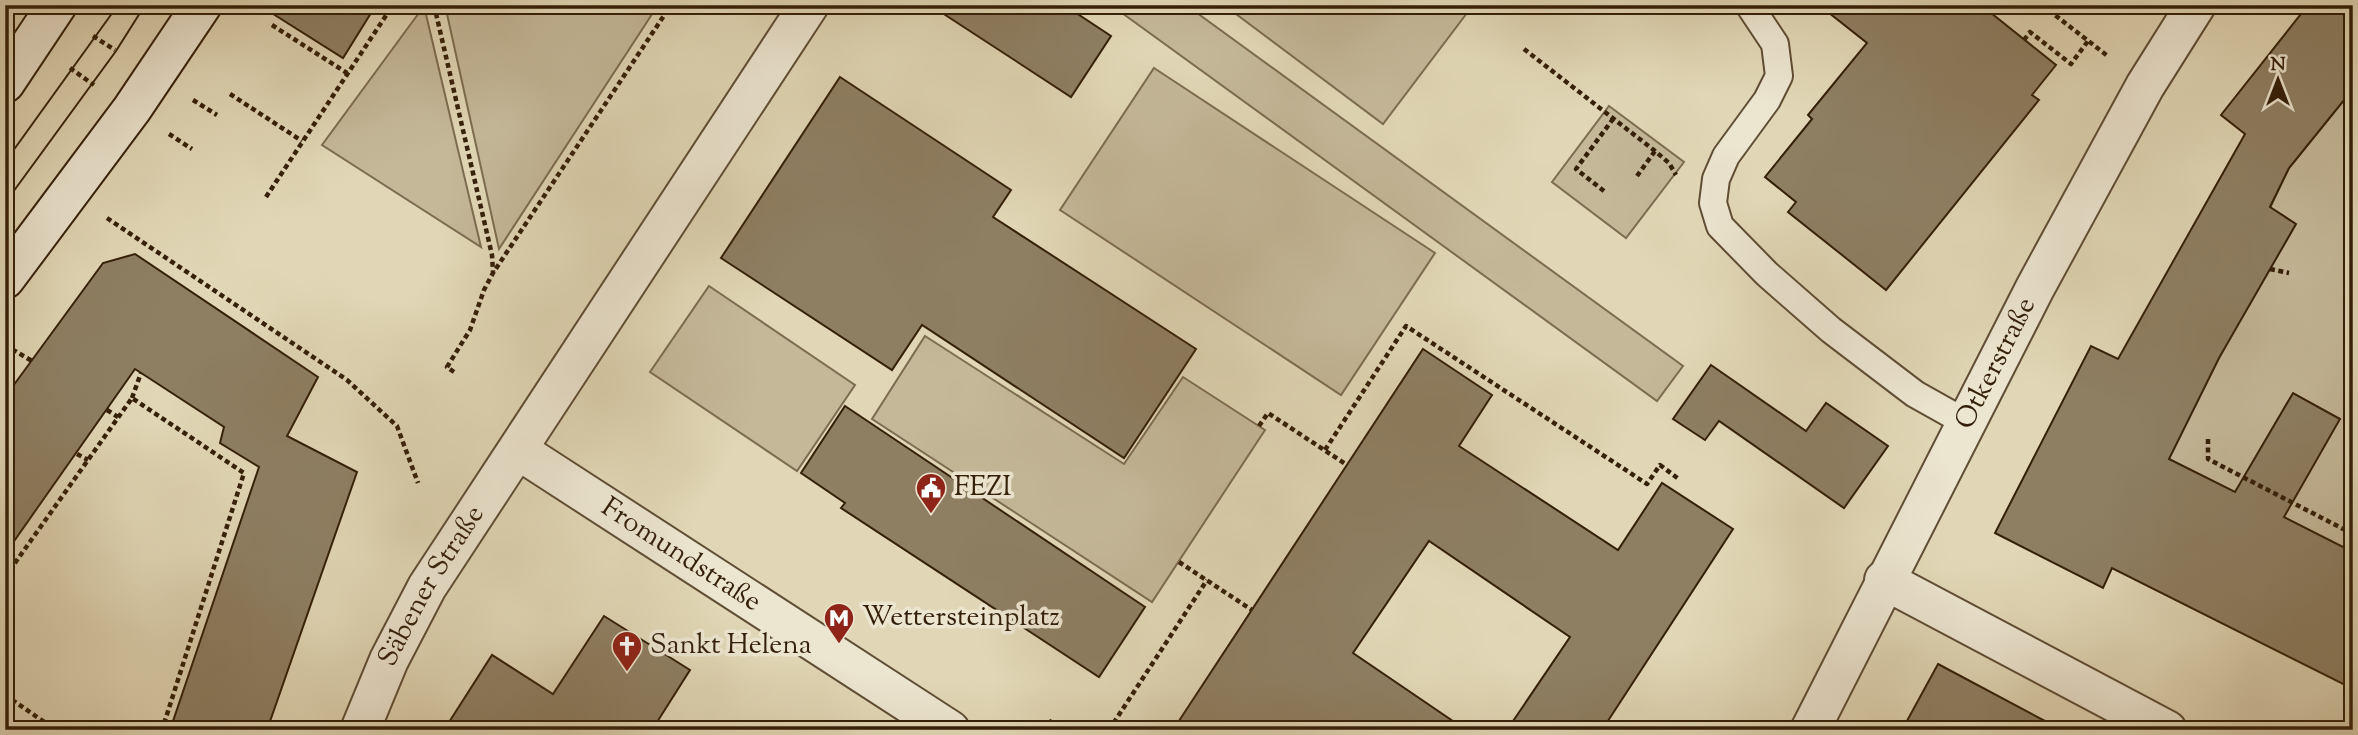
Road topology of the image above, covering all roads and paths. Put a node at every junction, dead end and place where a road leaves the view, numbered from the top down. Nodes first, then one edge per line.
1 (57, 5) edge
2 (202, 5) edge
3 (393, 5) edge
4 (434, 5) edge
5 (671, 5) edge
6 (809, 5) edge
7 (1749, 5) edge
8 (2042, 5) edge
9 (2196, 5) edge
10 (272, 25) dead end
11 (2024, 40) dead end
12 (1524, 49) dead end
13 (347, 73) junction
14 (5, 83) edge
15 (230, 94) dead end
16 (1613, 119) junction
17 (302, 141) junction
18 (1655, 151) junction
19 (2346, 167) dead end
20 (2353, 175) edge
21 (1637, 176) dead end
22 (1604, 191) dead end
23 (266, 197) dead end
24 (1713, 203) junction
25 (106, 218) dead end
26 (2270, 269) dead end
27 (493, 273) junction
28 (2289, 273) dead end
29 (5, 279) edge
30 (5, 345) edge
31 (32, 361) dead end
32 (454, 372) dead end
33 (142, 373) dead end
34 (132, 398) junction
35 (107, 410) dead end
36 (119, 417) junction
37 (1965, 422) junction
38 (1259, 426) dead end
39 (2208, 439) dead end
40 (518, 450) junction
41 (1325, 450) junction
42 (77, 453) dead end
43 (88, 460) junction
44 (1348, 466) dead end
45 (1680, 480) dead end
46 (418, 483) dead end
47 (2353, 534) edge
48 (1179, 562) dead end
49 (5, 577) edge
50 (1207, 580) junction
51 (1884, 580) junction
52 (1252, 610) dead end
53 (5, 695) edge
54 (1052, 720) dead end
55 (56, 730) edge
56 (162, 730) edge
57 (360, 730) edge
58 (950, 730) edge
59 (1045, 730) edge
60 (1109, 730) edge
61 (1810, 730) edge
62 (2167, 730) edge

1 - 14 street
2 - 29 street
3 - 13 path
4 - 27 path
5 - 27 path
6 - 40 street
7 - 24 lane
8 - 11 path
9 - 37 street, Otkerstraße
10 - 13 path
12 - 16 path
13 - 17 path
15 - 17 path
16 - 18 path
16 - 22 path
17 - 23 path
18 - 21 path
18 - 24 path
19 - 20 path
24 - 37 lane
25 - 46 path
26 - 28 path
27 - 32 path
30 - 31 path
33 - 34 path
34 - 36 path
34 - 56 path
35 - 36 path
36 - 43 path
37 - 51 street, Otkerstraße
38 - 41 path
39 - 47 path
40 - 57 street, Säbener Straße
40 - 58 street, Fromundstraße
41 - 44 path
41 - 45 path
42 - 43 path
43 - 49 path
48 - 50 path
50 - 52 path
50 - 60 path
51 - 61 street, Otkerstraße
51 - 62 street
53 - 55 path
54 - 59 path

